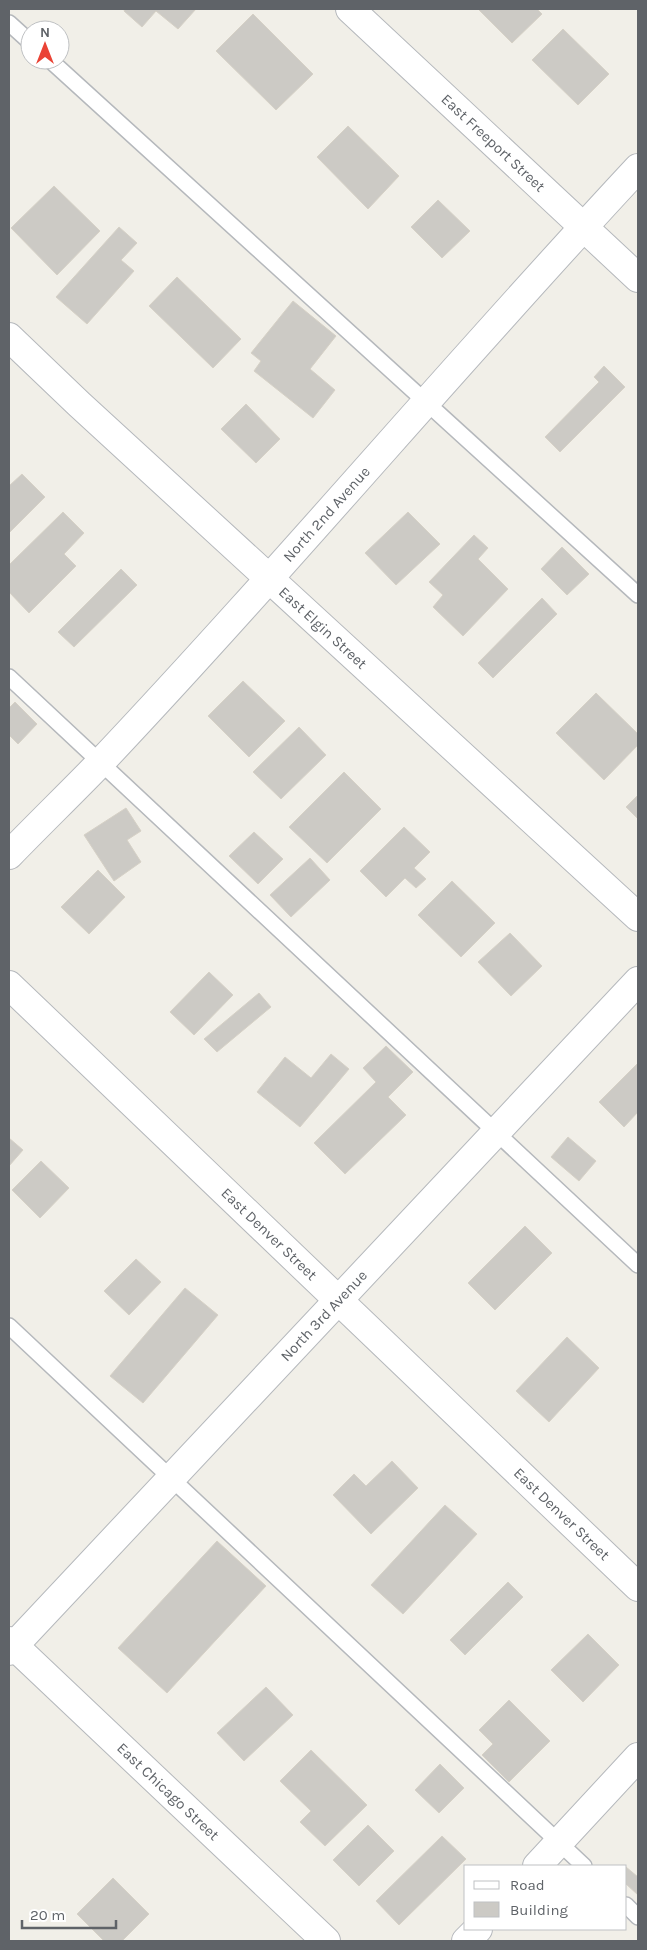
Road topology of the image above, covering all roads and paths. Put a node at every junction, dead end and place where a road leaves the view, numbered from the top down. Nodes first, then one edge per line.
1 (350, 9) edge
2 (9, 23) edge
3 (20, 33) edge
4 (61, 70) edge
5 (638, 168) edge
6 (584, 227) junction
7 (638, 278) edge
8 (9, 337) edge
9 (426, 403) junction
10 (269, 579) junction
11 (638, 595) edge
12 (9, 677) edge
13 (100, 762) junction
14 (9, 855) edge
15 (638, 917) edge
16 (638, 981) edge
17 (9, 985) edge
18 (496, 1132) junction
19 (638, 1265) edge
20 (337, 1300) junction
21 (9, 1326) edge
22 (170, 1478) junction
23 (638, 1587) edge
24 (10, 1646) edge
25 (638, 1757) edge
26 (559, 1842) junction
27 (537, 1865) edge
28 (583, 1865) edge
29 (627, 1906) edge
30 (638, 1917) edge
31 (477, 1930) edge
32 (326, 1941) edge
33 (466, 1941) edge

1 - 6 street, East Freeport Street
2 - 3 lane
4 - 9 lane
5 - 6 street, North 2nd Avenue
6 - 7 street, East Freeport Street
6 - 9 street, North 2nd Avenue
8 - 10 street, East Elgin Street
9 - 10 street, North 2nd Avenue
9 - 11 lane
10 - 13 street, North 2nd Avenue
10 - 15 street, East Elgin Street
12 - 13 lane
13 - 14 street, North 2nd Avenue
13 - 18 lane
16 - 18 street, North 3rd Avenue
17 - 20 street, East Denver Street
18 - 19 lane
18 - 20 street, North 3rd Avenue
20 - 22 street, North 3rd Avenue
20 - 23 street, East Denver Street
21 - 22 lane
22 - 24 street, North 3rd Avenue
22 - 26 lane
24 - 32 street, East Chicago Street
25 - 26 street
26 - 27 street
26 - 28 lane
29 - 30 lane
31 - 33 street

